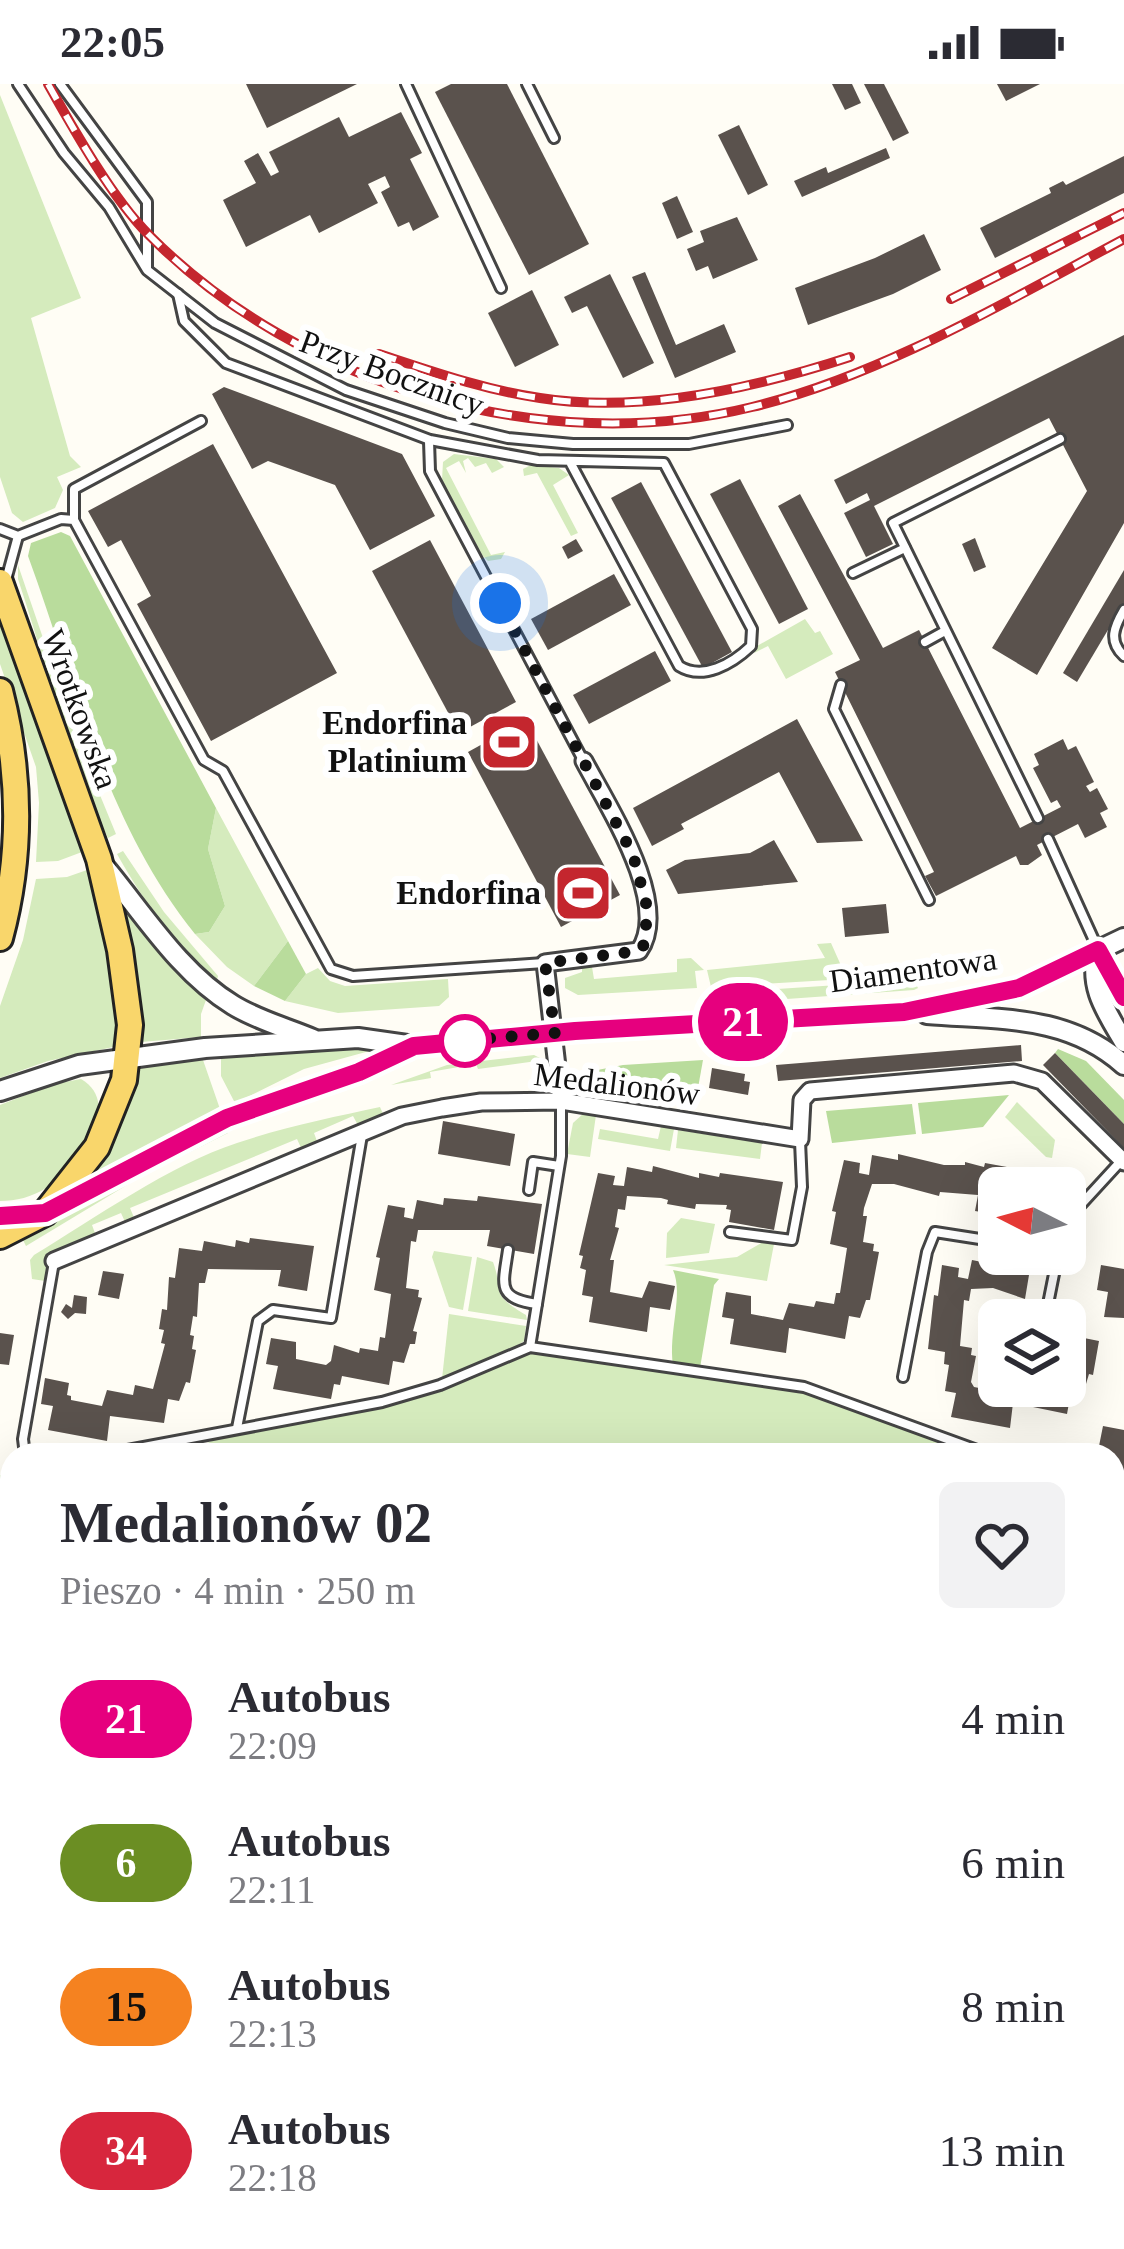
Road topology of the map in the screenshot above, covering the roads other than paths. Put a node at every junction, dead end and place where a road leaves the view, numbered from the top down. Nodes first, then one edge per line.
1 (18, 84) edge
2 (60, 84) edge
3 (406, 84) edge
4 (527, 84) edge
5 (554, 138) dead end
6 (147, 270) junction
7 (502, 288) dead end
8 (178, 294) junction
9 (200, 421) dead end
10 (787, 425) dead end
11 (1060, 439) dead end
12 (430, 440) junction
13 (570, 462) junction
14 (74, 520) junction
15 (0, 530) edge
16 (18, 536) junction
17 (905, 548) junction
18 (853, 573) dead end
19 (3, 591) edge
20 (1124, 610) edge
21 (945, 632) junction
22 (925, 642) dead end
23 (1124, 656) edge
24 (841, 685) dead end
25 (0, 691) edge
26 (584, 761) joint
27 (1038, 818) dead end
28 (1048, 839) dead end
29 (99, 860) junction
30 (929, 900) dead end
31 (0, 938) edge
32 (1124, 938) edge
33 (1098, 950) junction
34 (545, 963) junction
35 (1124, 997) edge
36 (904, 1012) junction
37 (555, 1033) junction
38 (317, 1040) junction
39 (1124, 1042) edge
40 (414, 1046) junction
41 (128, 1057) junction
42 (1124, 1065) edge
43 (0, 1091) edge
44 (561, 1101) junction
45 (362, 1135) junction
46 (800, 1139) junction
47 (1123, 1161) edge
48 (559, 1166) junction
49 (529, 1190) dead end
50 (1086, 1200) edge
51 (45, 1213) junction
52 (0, 1216) edge
53 (730, 1232) dead end
54 (0, 1236) edge
55 (978, 1239) edge
56 (508, 1250) dead end
57 (54, 1261) joint
58 (537, 1304) junction
59 (530, 1348) junction
60 (903, 1377) dead end
61 (237, 1428) junction
62 (24, 1443) edge
63 (161, 1443) edge
64 (958, 1443) edge

1 - 6 lane
2 - 6 lane
3 - 7 lane
4 - 5 lane
6 - 8 lane, Przy Bocznicy
8 - 10 lane, Przy Bocznicy
8 - 12 lane
9 - 14 lane
11 - 17 lane
12 - 13 lane
12 - 26 lane
13 - 13 lane
14 - 16 lane
14 - 34 lane
15 - 16 lane
16 - 19 lane
17 - 18 lane
17 - 21 lane
19 - 29 main road, Wrotkowska
20 - 23 lane
21 - 22 lane
21 - 27 lane
24 - 30 lane
25 - 31 main road, Wrotkowska
26 - 34 street
28 - 33 lane
29 - 38 street, Wrotkowska
29 - 41 main road, Wrotkowska
32 - 33 street, Diamentowa
33 - 35 street
33 - 36 street, Diamentowa
33 - 39 street
34 - 37 street
36 - 37 street, Diamentowa
36 - 42 street
37 - 40 street, Diamentowa
37 - 44 street
38 - 40 street, Diamentowa
38 - 41 street, Diamentowa
40 - 51 street, Diamentowa
41 - 43 street, Diamentowa
41 - 51 main road, Wrotkowska
44 - 45 street, Medalionów
44 - 46 street, Medalionów
44 - 48 lane
45 - 57 street, Medalionów
45 - 61 lane
46 - 47 street
46 - 53 lane
47 - 50 lane
48 - 49 lane
48 - 58 lane
51 - 52 street
51 - 54 main road, Diamentowa
55 - 60 lane
56 - 58 lane
57 - 62 lane
58 - 59 lane
59 - 61 lane
59 - 64 lane
61 - 63 lane

